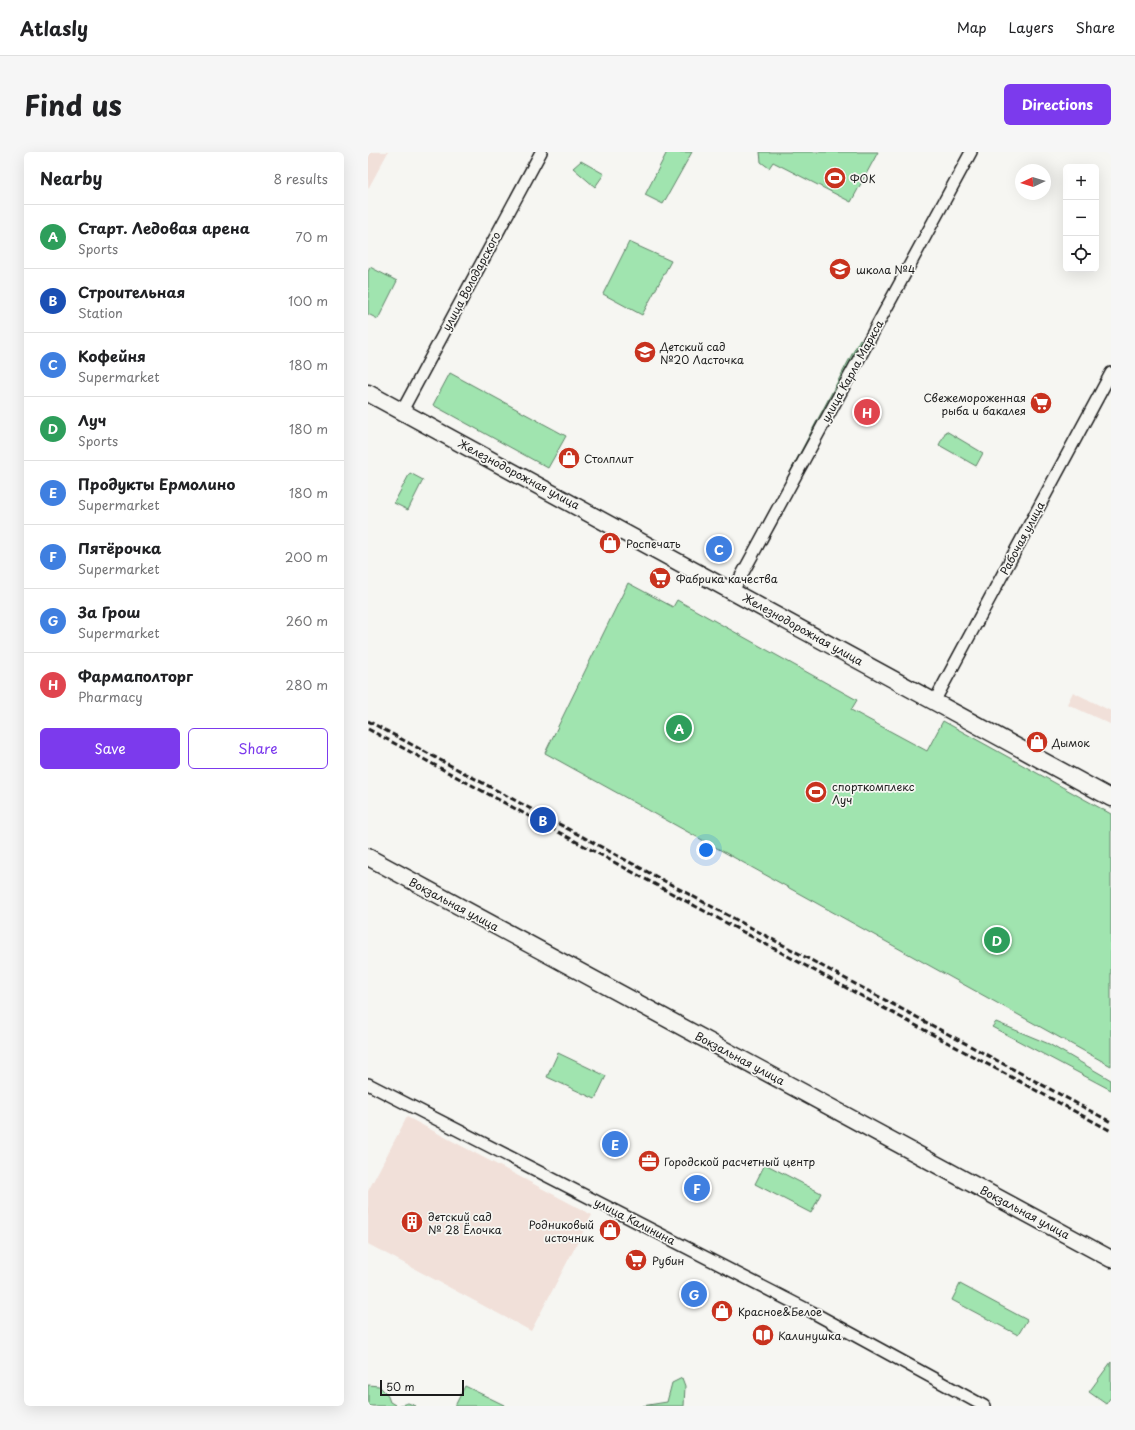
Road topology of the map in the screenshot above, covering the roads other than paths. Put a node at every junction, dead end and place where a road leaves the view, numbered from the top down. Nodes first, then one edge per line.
1 (541, 152) edge
2 (971, 152) edge
3 (1111, 373) edge
4 (368, 393) edge
5 (402, 411) junction
6 (733, 591) junction
7 (934, 702) junction
8 (1111, 798) edge
9 (368, 857) edge
10 (368, 1084) edge
11 (1111, 1259) edge
12 (984, 1406) edge

1 - 5 street, улица Володарского
2 - 6 street, улица Карла Маркса
3 - 7 street, Рабочая улица
4 - 5 main road, Железнодорожная улица
5 - 6 main road, Железнодорожная улица
6 - 7 main road, Железнодорожная улица
7 - 8 main road, Железнодорожная улица
9 - 11 main road, Вокзальная улица
10 - 12 street, улица Калинина

